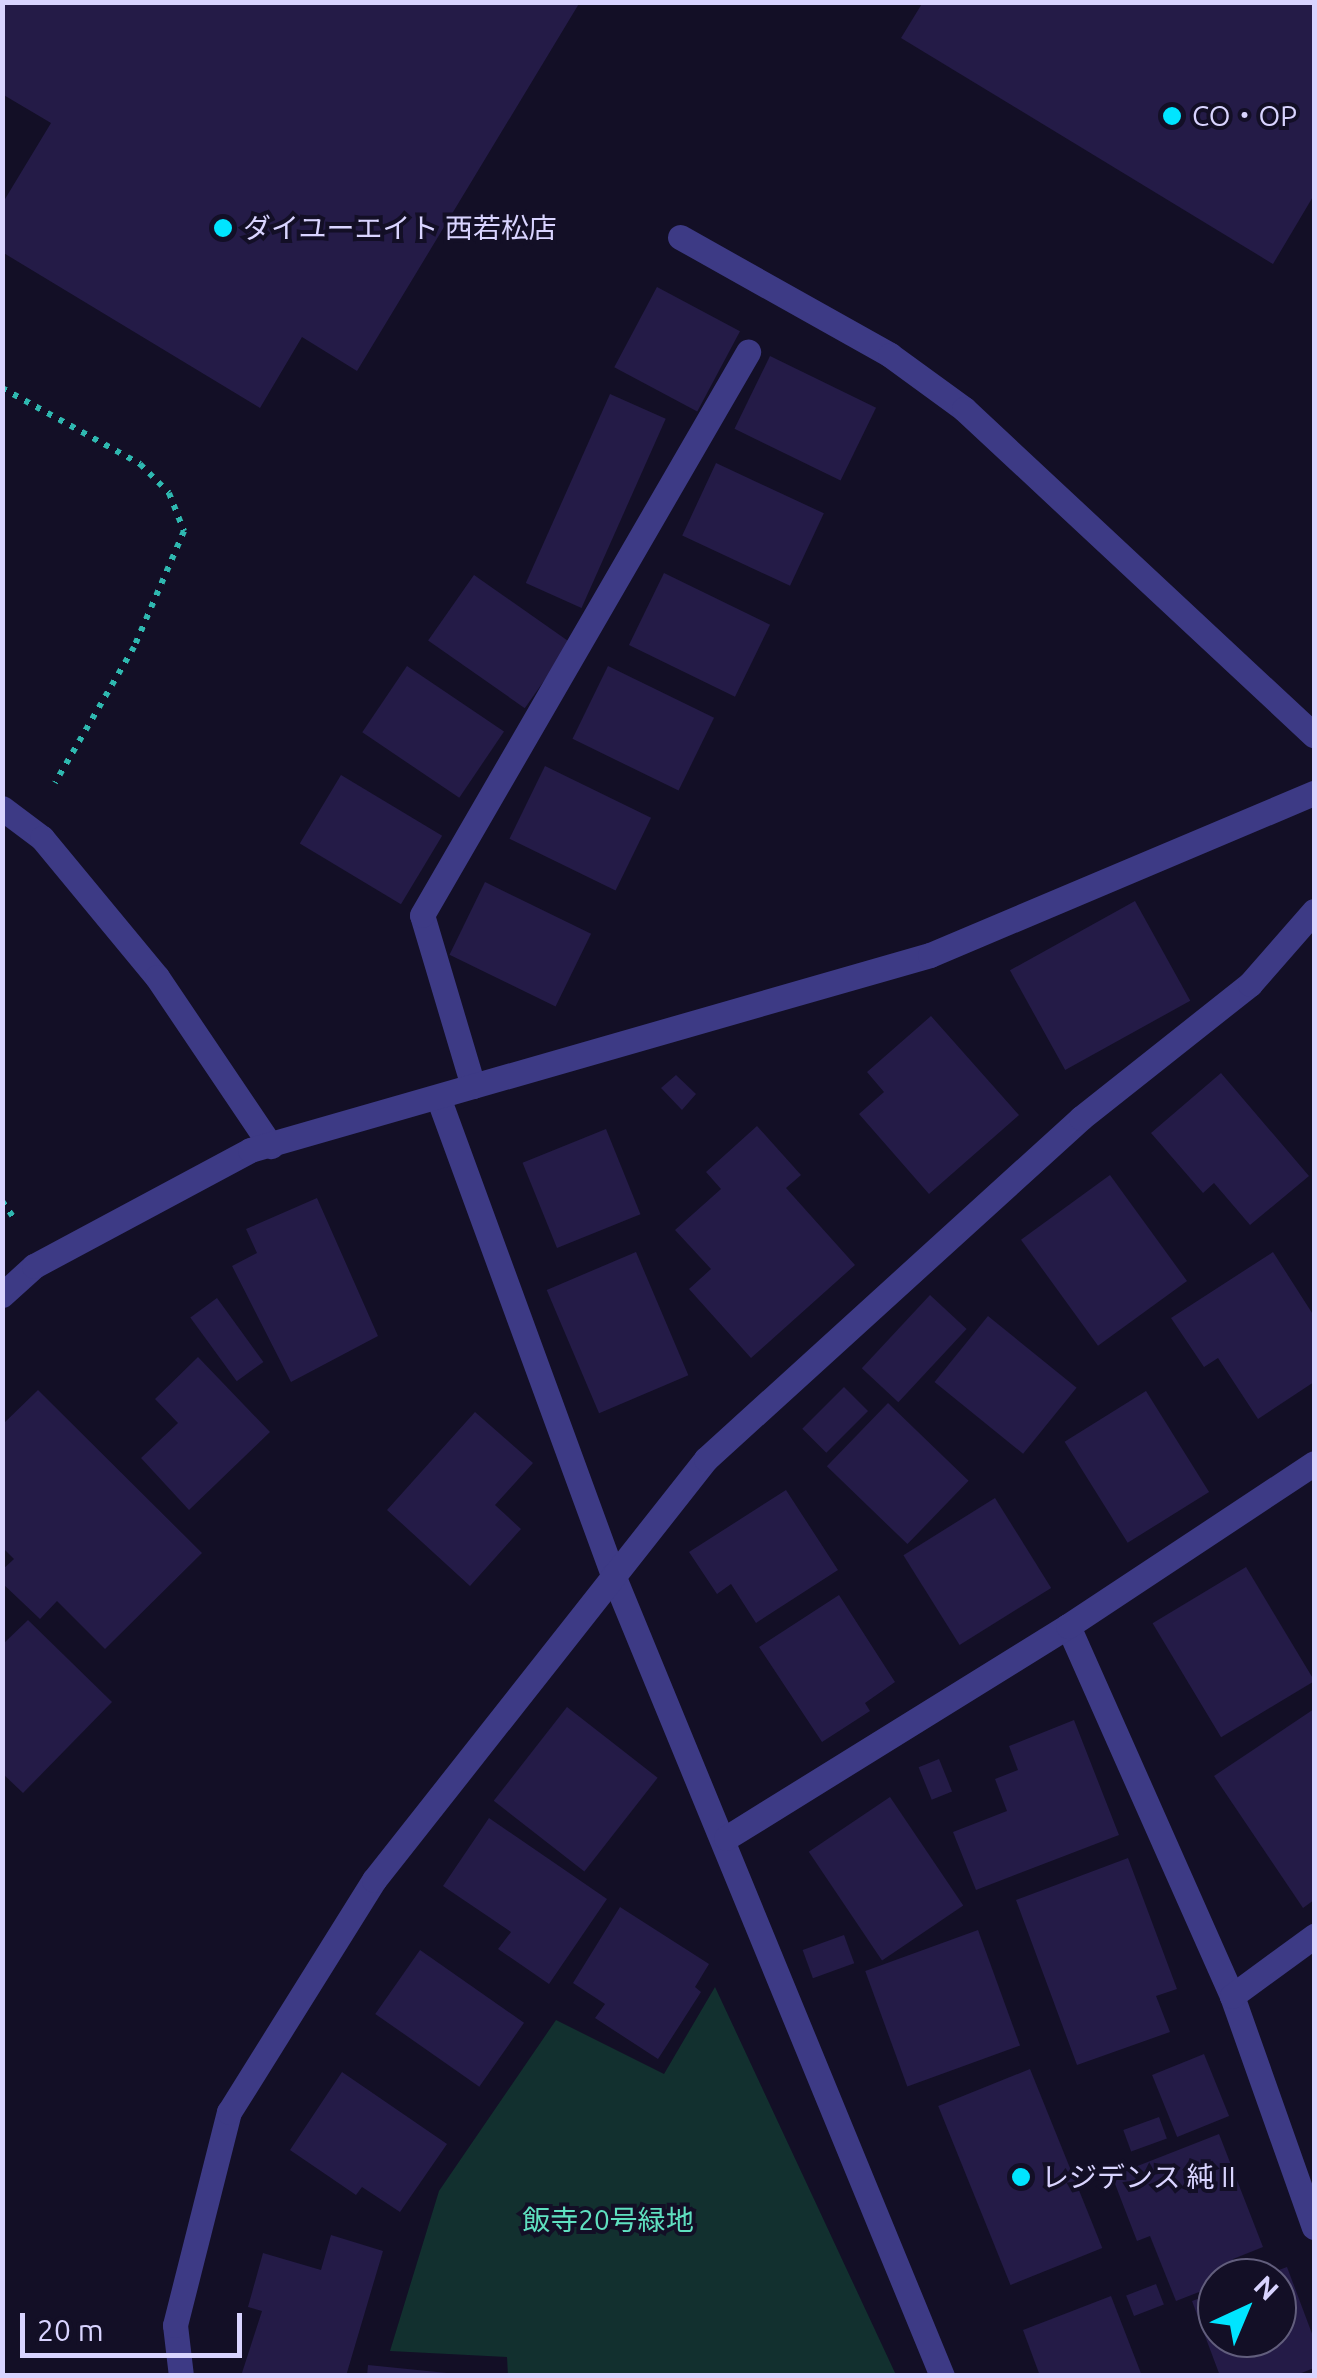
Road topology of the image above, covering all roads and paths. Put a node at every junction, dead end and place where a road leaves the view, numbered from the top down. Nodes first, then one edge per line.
1 (680, 237) dead end
2 (748, 352) dead end
3 (2, 388) edge
4 (1314, 734) edge
5 (1314, 796) edge
6 (2, 808) edge
7 (30, 828) junction
8 (1314, 912) edge
9 (472, 1086) junction
10 (438, 1096) junction
11 (271, 1146) junction
12 (2, 1295) edge
13 (1314, 1463) edge
14 (614, 1575) junction
15 (1068, 1626) junction
16 (726, 1838) junction
17 (1314, 1936) edge
18 (1232, 1996) junction
19 (1314, 2228) edge
20 (181, 2376) edge
21 (942, 2376) edge

1 - 4 street
2 - 9 street
3 - 7 path
5 - 9 street
6 - 7 street
7 - 11 street
8 - 14 street
9 - 10 street
10 - 11 street
10 - 14 street
11 - 12 street
13 - 15 street
14 - 16 street
14 - 20 street
15 - 16 street
15 - 18 street
16 - 21 street
17 - 18 street
18 - 19 street

